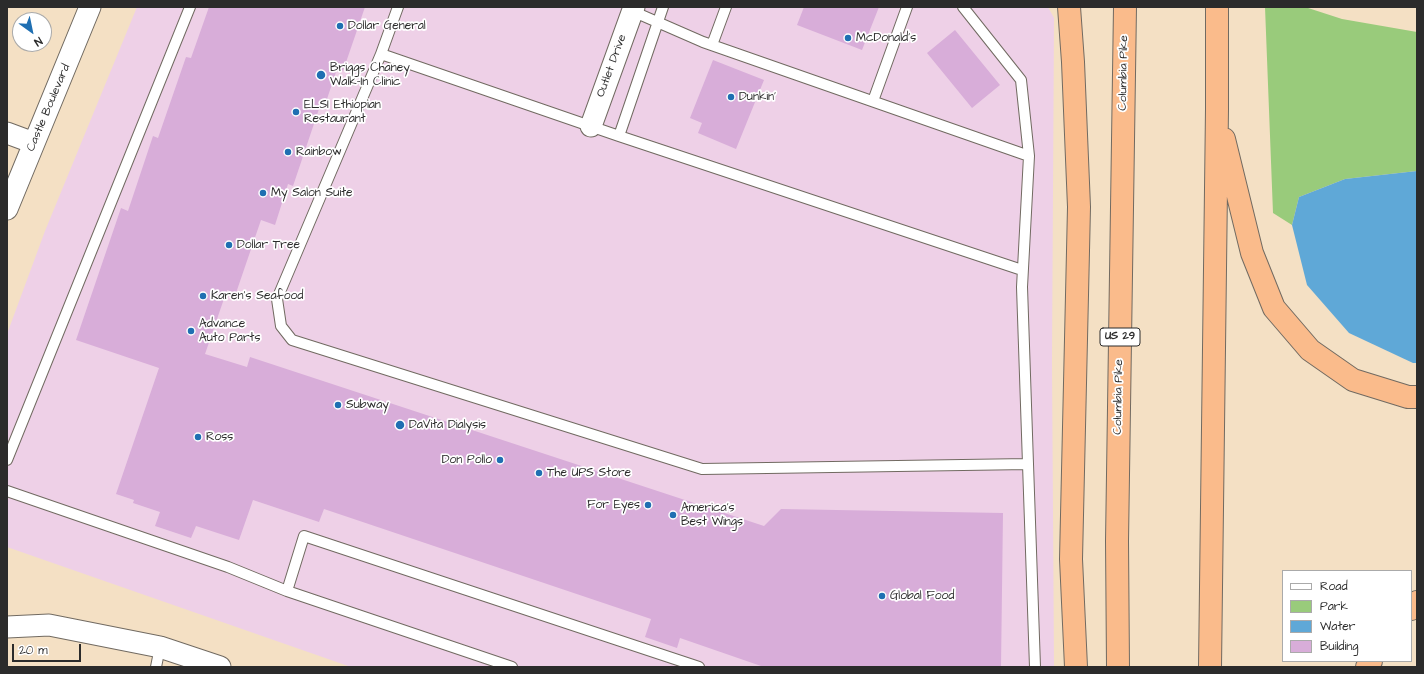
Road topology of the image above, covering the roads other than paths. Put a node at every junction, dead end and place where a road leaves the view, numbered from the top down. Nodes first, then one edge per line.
1 (90, 7) edge
2 (190, 7) edge
3 (398, 7) edge
4 (663, 7) edge
5 (726, 7) edge
6 (907, 7) edge
7 (963, 7) edge
8 (1068, 7) edge
9 (1125, 7) edge
10 (1217, 7) edge
11 (633, 9) edge
12 (658, 21) junction
13 (712, 45) junction
14 (381, 54) junction
15 (873, 101) junction
16 (1217, 109) junction
17 (591, 126) junction
18 (7, 133) edge
19 (619, 136) junction
20 (34, 143) junction
21 (1029, 156) junction
22 (13, 176) edge
23 (7, 209) edge
24 (1022, 270) junction
25 (1417, 397) edge
26 (7, 460) edge
27 (1028, 464) junction
28 (7, 491) edge
29 (287, 591) junction
30 (7, 627) edge
31 (158, 657) edge
32 (220, 667) edge
33 (512, 667) edge
34 (699, 667) edge
35 (1035, 667) edge
36 (1076, 667) edge
37 (1118, 667) edge
38 (1210, 667) edge

1 - 20 street, Castle Boulevard
2 - 26 lane
3 - 14 lane
4 - 12 lane
5 - 13 lane
6 - 15 lane
7 - 21 lane
8 - 36 highway
9 - 37 highway, Columbia Pike / US 29
10 - 16 highway
11 - 12 lane
11 - 17 street, Outlet Drive
12 - 13 lane
12 - 19 lane
13 - 15 lane
14 - 17 lane
14 - 27 lane
15 - 21 lane
16 - 25 highway
16 - 38 highway
17 - 19 lane
18 - 20 street
19 - 24 lane
20 - 22 street, Castle Boulevard
21 - 24 lane
22 - 23 street, Castle Boulevard
24 - 27 lane
27 - 35 lane
28 - 29 lane
29 - 33 lane
29 - 34 lane
30 - 31 street
31 - 32 street

